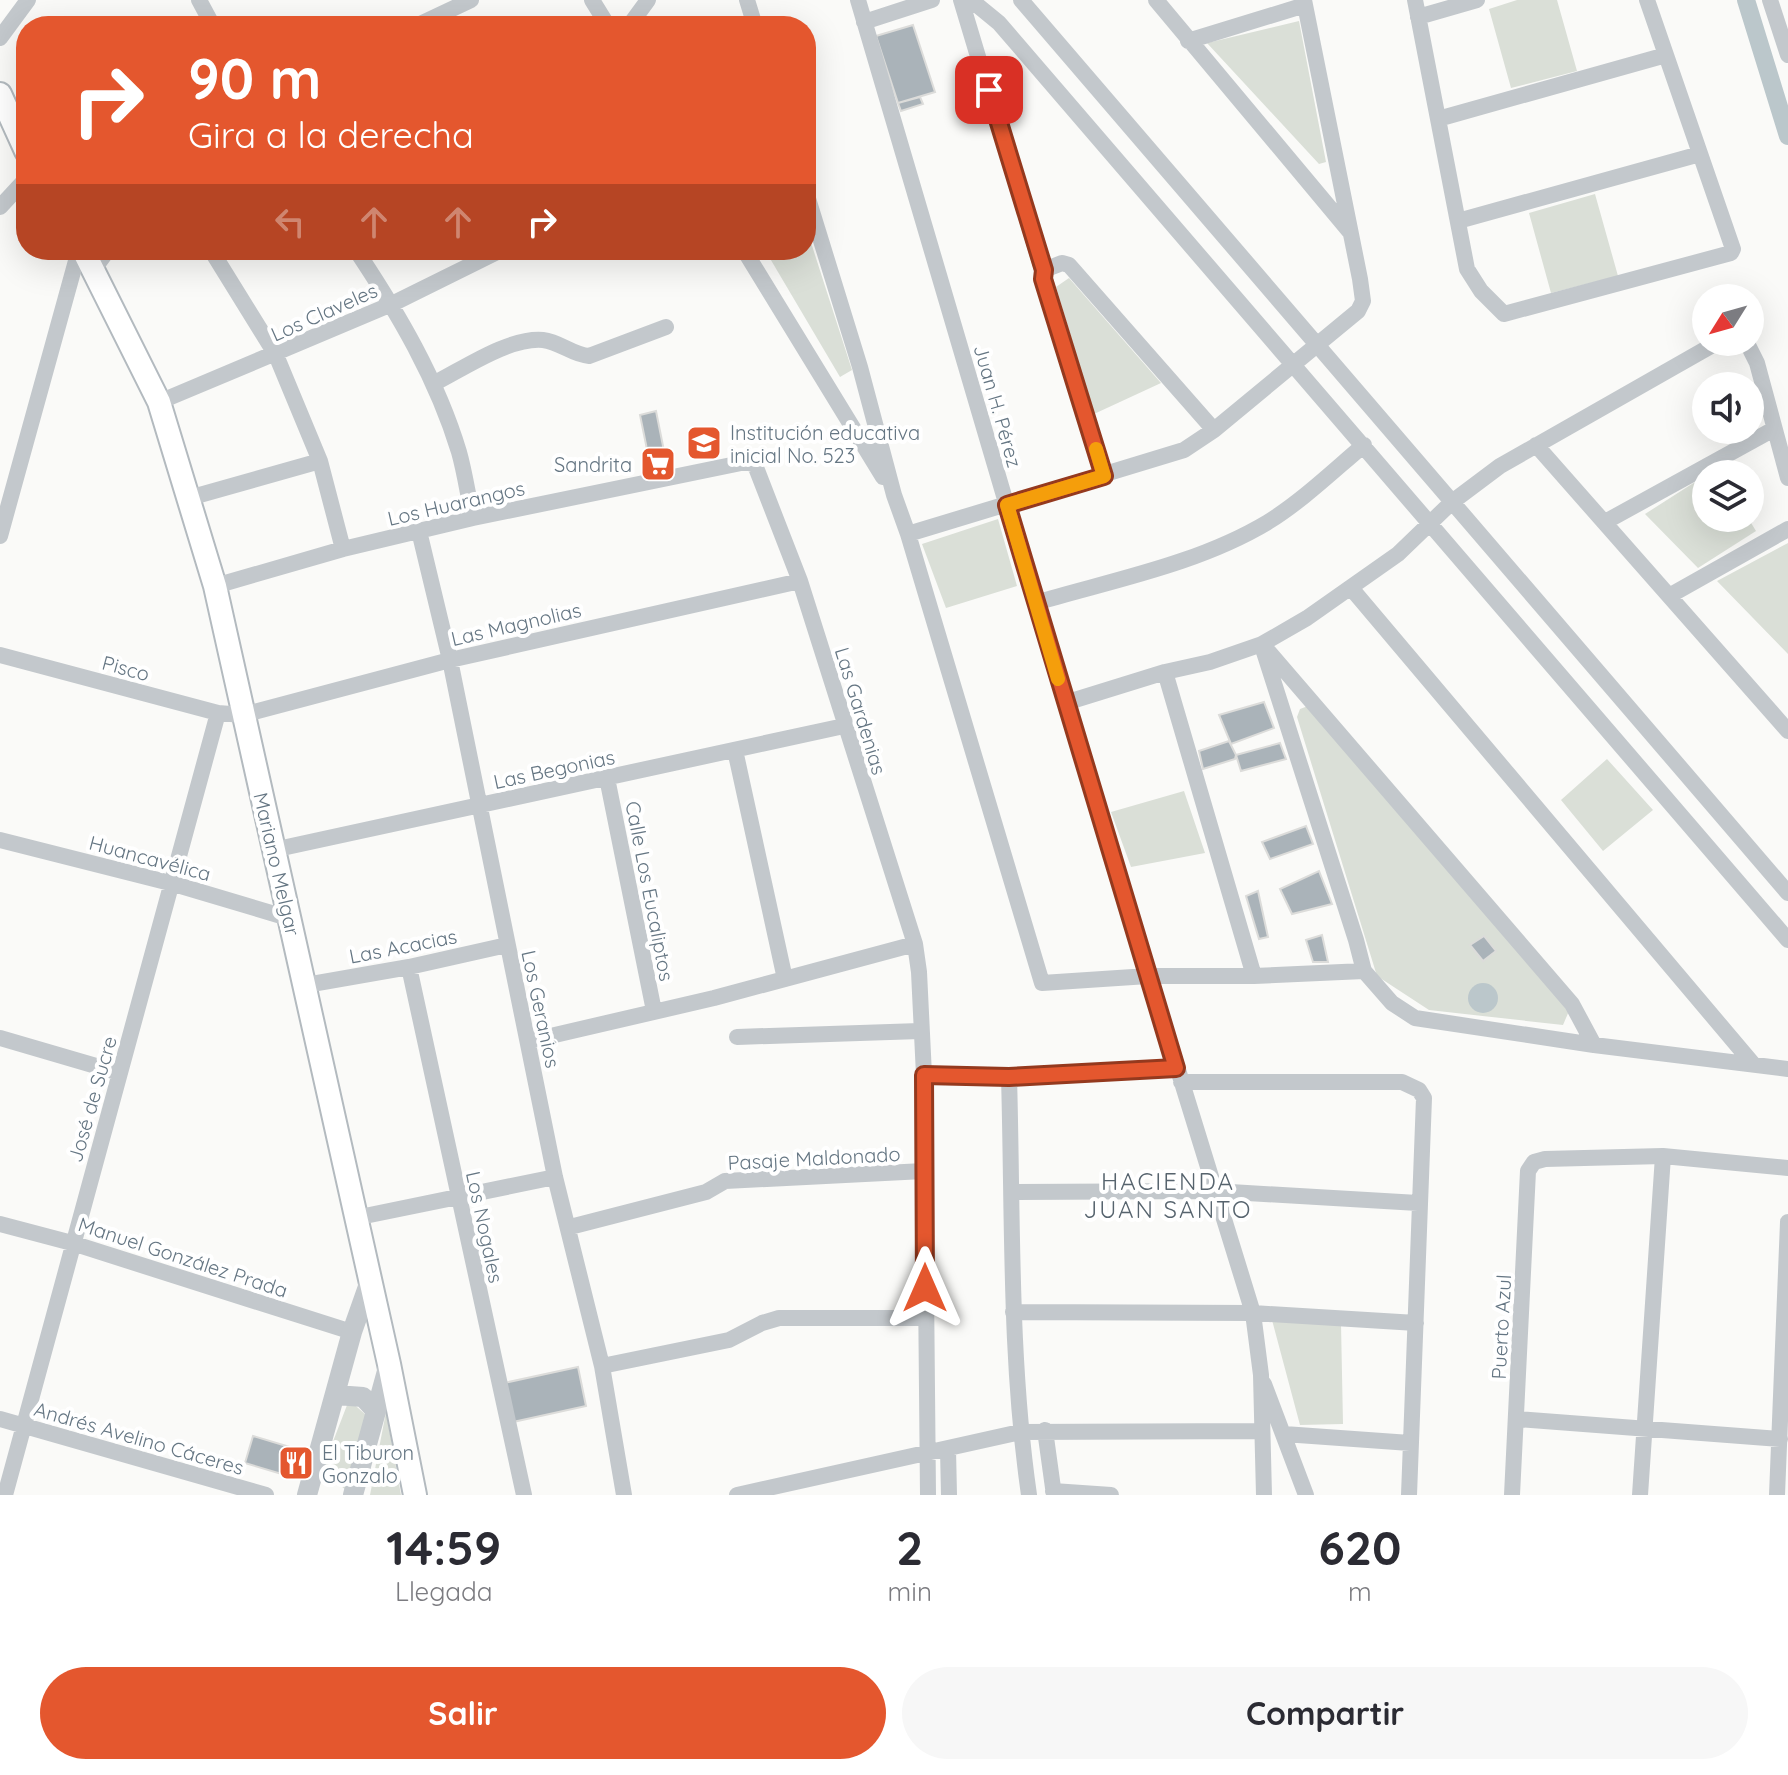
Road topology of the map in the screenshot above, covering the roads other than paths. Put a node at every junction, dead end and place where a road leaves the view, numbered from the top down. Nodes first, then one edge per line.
1 (471, 0) edge
2 (858, 0) edge
3 (932, 0) edge
4 (961, 0) edge
5 (971, 0) edge
6 (1021, 0) edge
7 (1156, 0) edge
8 (1477, 0) edge
9 (1647, 0) edge
10 (1770, 0) edge
11 (1304, 2) edge
12 (1416, 8) edge
13 (16, 16) edge
14 (437, 16) edge
15 (864, 22) junction
16 (0, 38) edge
17 (1188, 41) junction
18 (1666, 55) junction
19 (1788, 55) edge
20 (3, 108) edge
21 (1438, 119) junction
22 (16, 132) edge
23 (1700, 154) junction
24 (16, 190) edge
25 (0, 207) edge
26 (1458, 221) junction
27 (816, 224) edge
28 (1351, 233) junction
29 (84, 260) edge
30 (87, 260) edge
31 (217, 260) edge
32 (363, 260) edge
33 (481, 260) edge
34 (750, 260) edge
35 (1044, 270) junction
36 (392, 304) junction
37 (666, 327) dead end
38 (1318, 344) junction
39 (276, 355) junction
40 (1693, 356) edge
41 (1754, 356) edge
42 (1294, 364) junction
43 (433, 384) junction
44 (159, 402) junction
45 (1774, 429) junction
46 (1214, 430) junction
47 (1364, 445) junction
48 (1536, 445) junction
49 (320, 461) junction
50 (755, 465) joint
51 (1104, 476) junction
52 (1788, 478) edge
53 (894, 495) junction
54 (189, 498) junction
55 (1452, 502) junction
56 (1007, 505) junction
57 (473, 518) junction
58 (1431, 522) junction
59 (1605, 522) junction
60 (1788, 529) edge
61 (419, 531) junction
62 (908, 534) junction
63 (0, 536) edge
64 (343, 549) junction
65 (800, 581) junction
66 (215, 586) junction
67 (1351, 588) junction
68 (1669, 596) junction
69 (1035, 603) junction
70 (1262, 644) junction
71 (0, 655) edge
72 (450, 660) junction
73 (1165, 672) junction
74 (1065, 703) junction
75 (218, 713) junction
76 (243, 715) junction
77 (844, 726) junction
78 (1788, 731) edge
79 (735, 750) junction
80 (607, 778) junction
81 (480, 805) junction
82 (0, 840) edge
83 (273, 850) junction
84 (174, 884) junction
85 (1788, 893) edge
86 (288, 918) junction
87 (1788, 940) edge
88 (915, 944) junction
89 (507, 945) junction
90 (409, 967) junction
91 (1364, 971) junction
92 (1148, 976) junction
93 (1254, 976) junction
94 (785, 979) junction
95 (306, 985) junction
96 (654, 1011) junction
97 (920, 1031) junction
98 (737, 1037) dead end
99 (0, 1038) edge
100 (529, 1041) junction
101 (1594, 1045) junction
102 (1753, 1064) junction
103 (1788, 1069) edge
104 (120, 1073) junction
105 (924, 1075) junction
106 (1179, 1075) junction
107 (1009, 1077) junction
108 (1663, 1156) junction
109 (1788, 1168) edge
110 (924, 1171) junction
111 (555, 1177) junction
112 (1214, 1191) junction
113 (1012, 1192) junction
114 (458, 1197) junction
115 (1418, 1203) junction
116 (355, 1218) junction
117 (1788, 1222) edge
118 (0, 1224) edge
119 (570, 1227) junction
120 (72, 1243) junction
121 (370, 1281) junction
122 (1013, 1312) junction
123 (1253, 1313) junction
124 (926, 1318) junction
125 (1416, 1323) junction
126 (352, 1332) junction
127 (389, 1364) junction
128 (602, 1366) junction
129 (1261, 1375) junction
130 (336, 1395) junction
131 (376, 1411) junction
132 (0, 1419) edge
133 (1517, 1419) junction
134 (24, 1426) junction
135 (1645, 1429) junction
136 (1045, 1430) junction
137 (1261, 1431) junction
138 (1020, 1432) junction
139 (1284, 1434) junction
140 (1780, 1439) junction
141 (1410, 1443) junction
142 (948, 1449) junction
143 (929, 1453) junction
144 (783, 1490) edge
145 (1053, 1493) edge
146 (5, 1495) edge
147 (266, 1495) edge
148 (307, 1495) edge
149 (353, 1495) edge
150 (415, 1495) edge
151 (524, 1495) edge
152 (624, 1495) edge
153 (737, 1495) edge
154 (928, 1495) edge
155 (949, 1495) edge
156 (1029, 1495) edge
157 (1111, 1495) edge
158 (1264, 1495) edge
159 (1306, 1495) edge
160 (1409, 1495) edge
161 (1512, 1495) edge
162 (1640, 1495) edge
163 (1777, 1495) edge

1 - 14 street
2 - 15 street, Juan H. Pérez
3 - 15 street
4 - 35 street
5 - 42 street
6 - 38 street
7 - 17 street
8 - 12 street
9 - 18 street
10 - 19 street
11 - 17 street
11 - 28 street
12 - 21 street
13 - 16 street
15 - 56 street, Juan H. Pérez
17 - 28 street
18 - 21 street
18 - 23 street
20 - 22 main road
21 - 26 street
23 - 26 street
23 - 26 street
24 - 25 street
27 - 53 street
28 - 38 street
29 - 63 street
30 - 44 main road, Mariano Melgar
31 - 39 street
32 - 36 street
33 - 36 street, Los Claveles
34 - 53 street
35 - 46 street
35 - 51 street
36 - 39 street, Los Claveles
36 - 43 street
37 - 43 street
38 - 42 street
38 - 55 street
39 - 44 street, Los Claveles
39 - 49 street
40 - 48 street
41 - 45 street
42 - 46 street
42 - 47 street
43 - 57 street
44 - 54 main road, Mariano Melgar
45 - 52 street
45 - 59 street
46 - 51 street
47 - 58 street
47 - 69 street
48 - 55 street
48 - 59 street
49 - 54 street
49 - 64 street
50 - 57 street, Los Huarangos
50 - 65 street, Las Gardenias
51 - 56 street
53 - 62 street
54 - 66 main road, Mariano Melgar
55 - 58 street
55 - 85 street
56 - 62 street
56 - 69 street, Juan H. Pérez
57 - 61 street, Los Huarangos
58 - 67 street
58 - 87 street
59 - 68 street
60 - 68 street
61 - 64 street, Los Huarangos
61 - 72 street, Los Geranios
62 - 92 street
64 - 66 street, Los Huarangos
65 - 72 street, Las Magnolias
65 - 77 street, Las Gardenias
66 - 76 main road, Mariano Melgar
67 - 70 street
67 - 102 street
68 - 78 street
69 - 74 street, Juan H. Pérez
70 - 73 street
70 - 91 street
70 - 101 street
71 - 75 street, Pisco
72 - 76 street, Las Magnolias
72 - 81 street, Los Geranios
73 - 74 street
73 - 93 street
74 - 92 street, Juan H. Pérez
75 - 76 street, Pisco
75 - 84 street, José de Sucre
76 - 83 main road, Mariano Melgar
77 - 79 street, Las Begonias
77 - 88 street, Las Gardenias
79 - 80 street, Las Begonias
79 - 94 street
80 - 81 street, Las Begonias
80 - 96 street, Calle Los Eucaliptos
81 - 83 street, Las Begonias
81 - 89 street, Los Geranios
82 - 84 street, Huancavélica
83 - 86 main road, Mariano Melgar
84 - 86 street, Huancavélica
84 - 104 street, José de Sucre
86 - 95 main road, Mariano Melgar
88 - 94 street
88 - 97 street, Las Gardenias
89 - 90 street, Las Acacias
89 - 100 street, Los Geranios
90 - 95 street, Las Acacias
90 - 114 street, Los Nogales
91 - 93 street
91 - 101 street
92 - 93 street
92 - 106 street, Juan H. Pérez
94 - 96 street
95 - 116 main road, Mariano Melgar
96 - 100 street
97 - 98 street
97 - 105 street, Las Gardenias
99 - 104 street
100 - 111 street, Los Geranios
101 - 102 street
102 - 103 street
104 - 120 street, José de Sucre
105 - 107 street
105 - 110 street, Las Gardenias
106 - 107 street
106 - 112 street, Juan H. Pérez
106 - 115 street
107 - 113 street
108 - 109 street
108 - 133 street, Puerto Azul
108 - 135 street
110 - 119 street, Pasaje Maldonado
110 - 124 street, Las Gardenias
111 - 114 street
111 - 119 street, Los Geranios
112 - 113 street
112 - 115 street
112 - 123 street, Juan H. Pérez
113 - 122 street
114 - 116 street
114 - 151 street, Los Nogales
115 - 125 street
116 - 121 main road, Mariano Melgar
117 - 140 street
118 - 120 street, Manuel González Prada
119 - 128 street, Los Geranios
120 - 126 street, Manuel González Prada
120 - 134 street, José de Sucre
121 - 126 street
121 - 127 main road, Mariano Melgar
122 - 123 street
122 - 138 street
123 - 125 street
123 - 129 street, Juan H. Pérez
124 - 128 street
124 - 143 street, Las Gardenias
125 - 141 street
126 - 130 street
127 - 131 street
127 - 150 main road, Mariano Melgar
128 - 152 street, Los Geranios
129 - 137 street
129 - 139 street
130 - 131 street
130 - 148 street
131 - 149 street
132 - 134 street, Andrés Avelino Cáceres
133 - 135 street
133 - 161 street, Puerto Azul
134 - 146 street, José de Sucre
134 - 147 street, Andrés Avelino Cáceres
135 - 140 street
135 - 162 street
136 - 137 street
136 - 138 street
136 - 145 street
137 - 158 street
138 - 142 street
138 - 156 street
139 - 141 street
139 - 159 street
140 - 163 street
141 - 160 street
142 - 143 street
142 - 155 street
143 - 144 street
143 - 154 street, Las Gardenias
144 - 153 street
145 - 157 street

